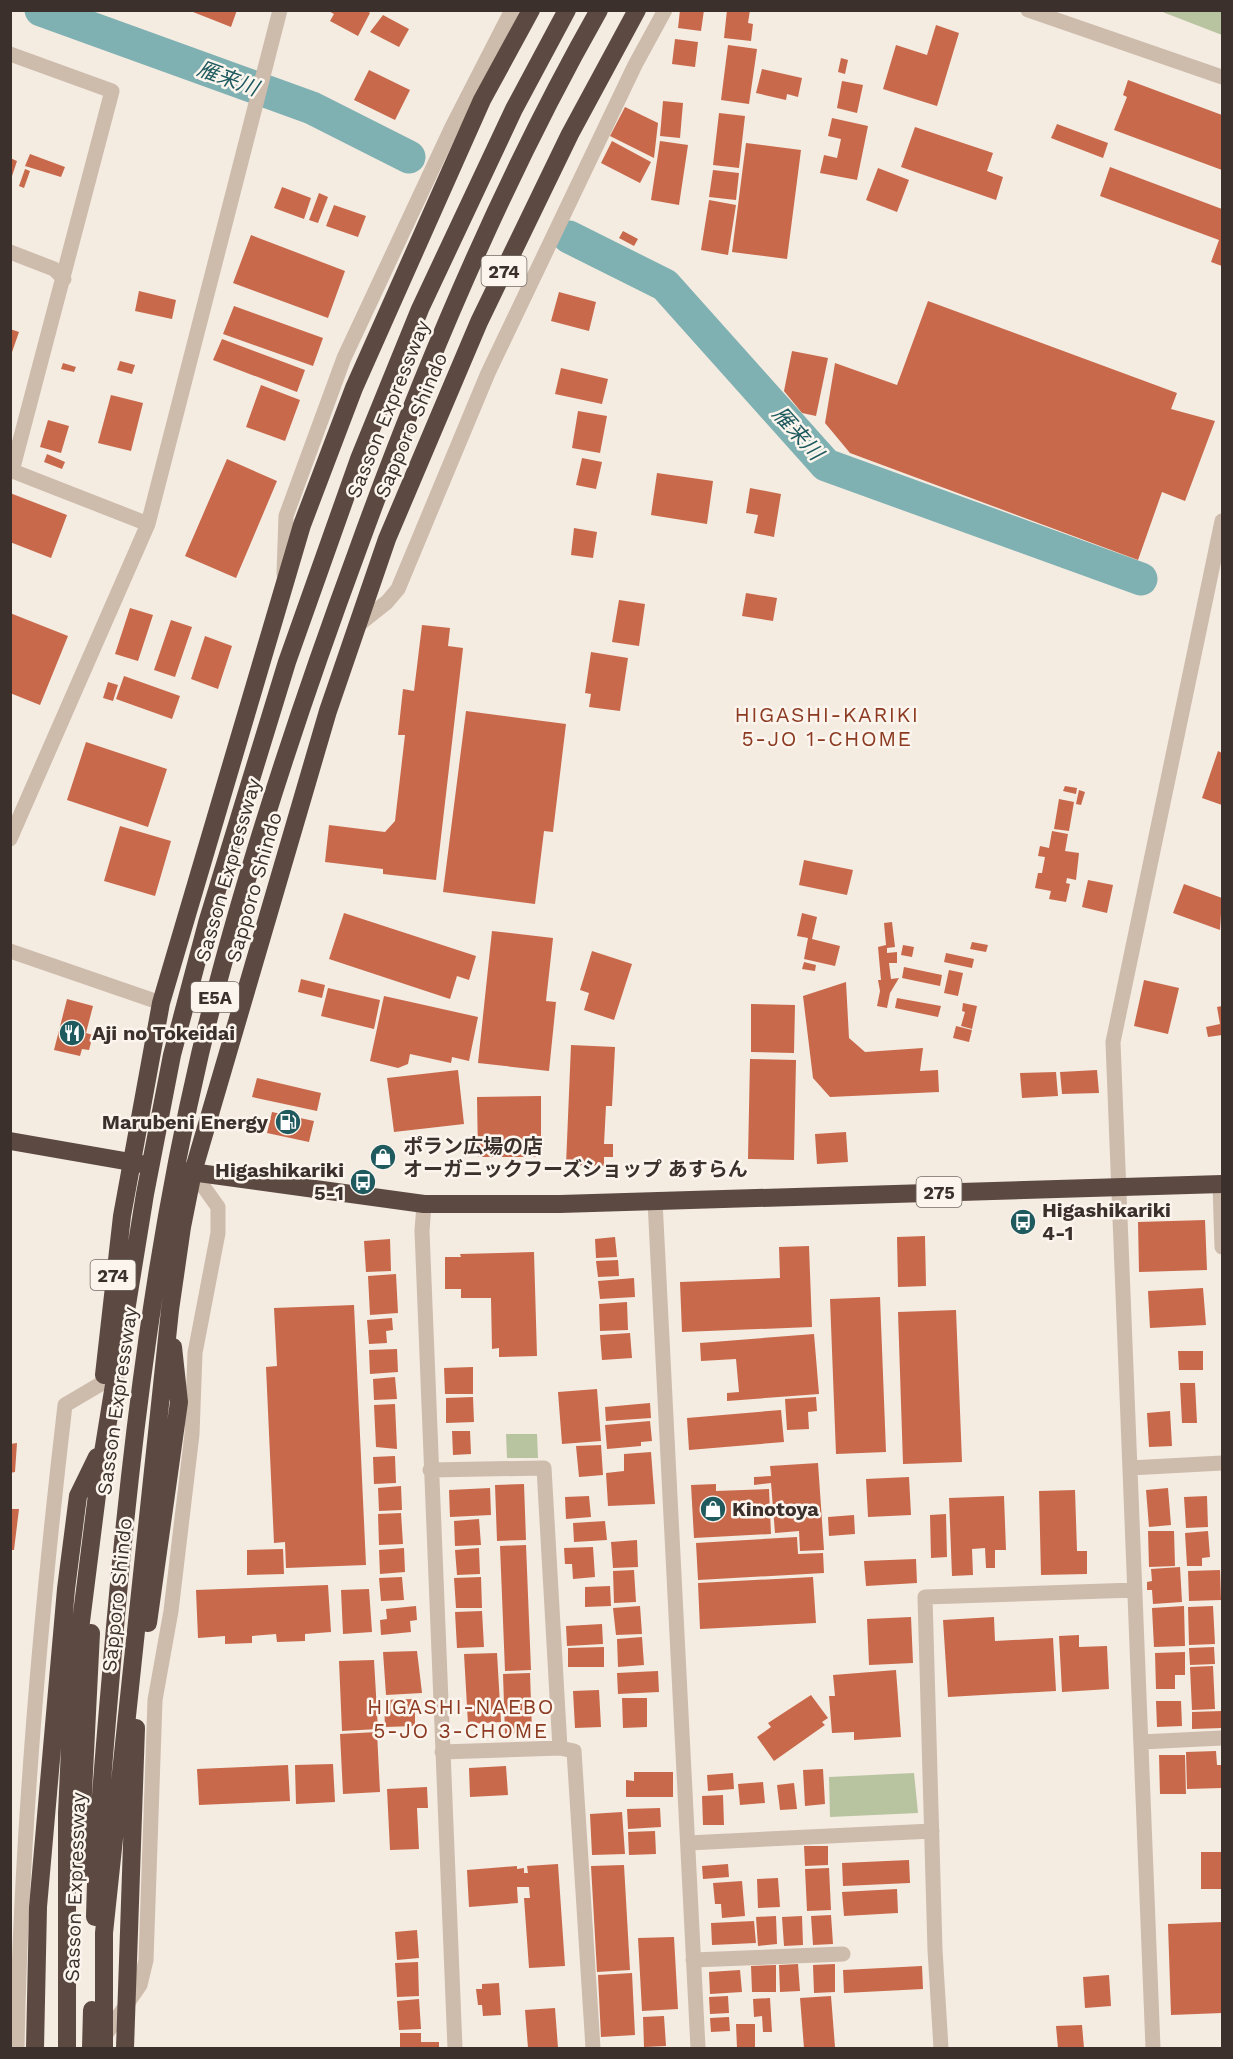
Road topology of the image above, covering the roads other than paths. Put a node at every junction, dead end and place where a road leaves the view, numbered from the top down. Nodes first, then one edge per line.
1 (280, 10) edge
2 (512, 10) edge
3 (531, 10) edge
4 (567, 10) edge
5 (599, 10) edge
6 (637, 10) edge
7 (665, 10) edge
8 (1028, 10) edge
9 (10, 54) edge
10 (1222, 77) edge
11 (10, 252) edge
12 (64, 279) junction
13 (11, 470) edge
14 (1222, 521) edge
15 (148, 524) junction
16 (283, 589) junction
17 (358, 625) junction
18 (10, 839) edge
19 (10, 951) edge
20 (161, 1003) junction
21 (10, 1141) edge
22 (130, 1162) junction
23 (193, 1172) junction
24 (1221, 1184) edge
25 (1120, 1186) junction
26 (655, 1201) junction
27 (424, 1204) junction
28 (1222, 1247) edge
29 (170, 1310) junction
30 (104, 1382) junction
31 (99, 1452) junction
32 (1222, 1463) edge
33 (1130, 1468) junction
34 (430, 1470) junction
35 (1135, 1590) junction
36 (1222, 1738) edge
37 (1141, 1742) junction
38 (560, 1748) junction
39 (442, 1752) junction
40 (932, 1831) junction
41 (688, 1843) junction
42 (15, 1910) edge
43 (843, 1954) dead end
44 (693, 1960) junction
45 (100, 2045) edge
46 (17, 2049) edge
47 (35, 2049) edge
48 (68, 2049) edge
49 (125, 2049) edge
50 (455, 2049) edge
51 (593, 2049) edge
52 (699, 2049) edge
53 (941, 2049) edge
54 (1154, 2049) edge

1 - 15 street
2 - 16 street
3 - 16 highway, Sapporo Shindo / 274
4 - 48 highway, Sasson Expressway / E5A
5 - 45 highway, Sasson Expressway / E5A
6 - 17 highway, Sapporo Shindo / 274
7 - 17 street
8 - 10 street
9 - 12 street
11 - 12 street
12 - 13 street
13 - 15 street
14 - 25 street
15 - 18 street
16 - 20 highway, Sapporo Shindo / 274
17 - 23 highway, Sapporo Shindo / 274
19 - 20 street
20 - 22 highway, Sapporo Shindo / 274
21 - 22 highway, 275
22 - 23 highway, 275
22 - 30 highway, Sapporo Shindo / 274
23 - 27 highway, 275
23 - 29 highway, Sapporo Shindo / 274
23 - 45 street
24 - 25 highway, 275
24 - 28 street
25 - 26 highway, 275
25 - 33 street
26 - 27 highway, 275
26 - 41 street
27 - 34 street
29 - 45 highway, Sapporo Shindo / 274
29 - 49 highway
30 - 31 highway, Sapporo Shindo / 274
30 - 42 street
31 - 47 highway
31 - 48 highway, Sapporo Shindo / 274
32 - 33 street
33 - 35 street
34 - 38 street
34 - 39 street
35 - 37 street
35 - 40 street
36 - 37 street
37 - 54 street
38 - 39 street
38 - 51 street
39 - 50 street
40 - 41 street
40 - 53 street
41 - 44 street
42 - 46 street
43 - 44 street
44 - 52 street

